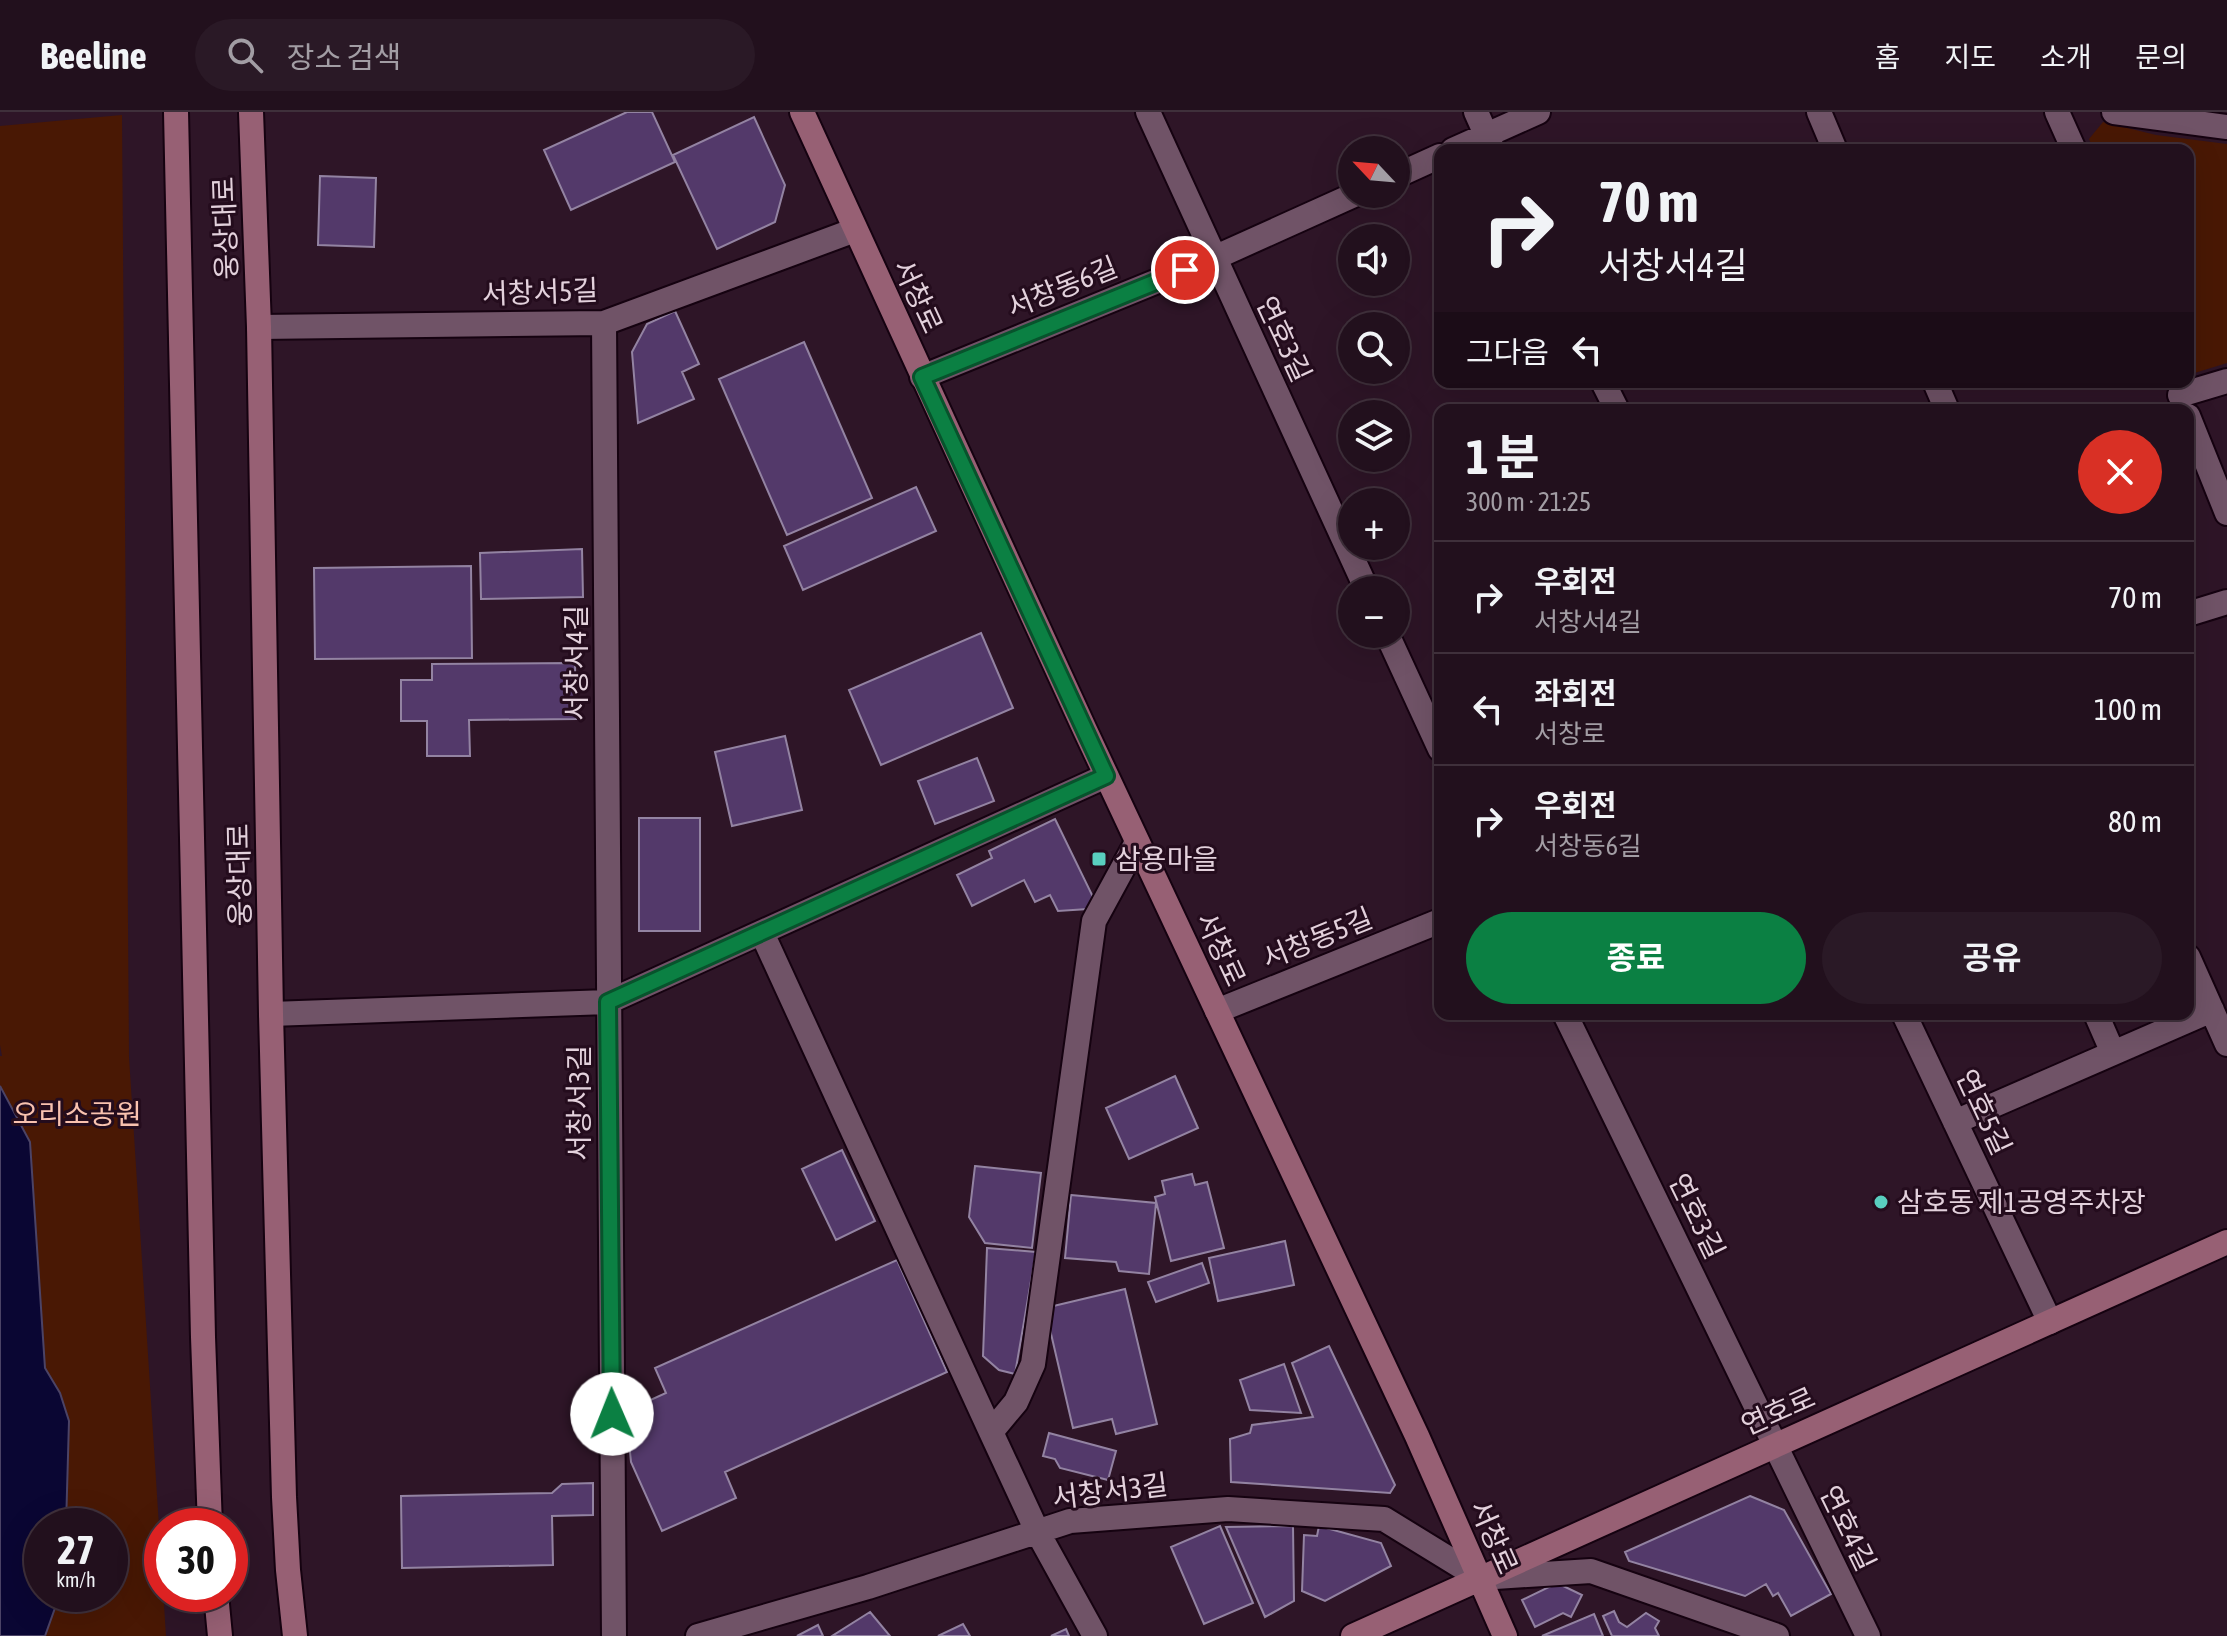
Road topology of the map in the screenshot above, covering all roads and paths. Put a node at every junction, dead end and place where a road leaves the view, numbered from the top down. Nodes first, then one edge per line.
1 (176, 112) edge
2 (251, 112) edge
3 (802, 112) edge
4 (1148, 112) edge
5 (1476, 112) edge
6 (1538, 112) edge
7 (1819, 112) edge
8 (2057, 112) edge
9 (2114, 112) edge
10 (2227, 127) edge
11 (1490, 143) edge
12 (1832, 144) edge
13 (2071, 144) edge
14 (1434, 159) edge
15 (1410, 170) edge
16 (1338, 202) edge
17 (855, 230) junction
18 (1214, 258) junction
19 (604, 323) junction
20 (259, 327) junction
21 (922, 377) junction
22 (2227, 381) edge
23 (2182, 401) edge
24 (2194, 431) edge
25 (2227, 513) edge
26 (1361, 576) edge
27 (2227, 602) edge
28 (2194, 612) edge
29 (1393, 648) edge
30 (1434, 736) edge
31 (1106, 776) junction
32 (1137, 842) junction
33 (1434, 923) edge
34 (762, 933) junction
35 (2194, 970) edge
36 (608, 1002) junction
37 (2212, 1010) junction
38 (1217, 1011) junction
39 (271, 1014) junction
40 (2194, 1018) edge
41 (1568, 1020) edge
42 (1907, 1020) edge
43 (2099, 1020) edge
44 (2189, 1020) edge
45 (2226, 1038) edge
46 (2113, 1053) junction
47 (1955, 1122) junction
48 (2227, 1242) edge
49 (2050, 1322) junction
50 (991, 1432) junction
51 (1775, 1445) junction
52 (209, 1508) edge
53 (1037, 1531) junction
54 (1480, 1578) junction
55 (218, 1612) edge
56 (220, 1636) edge
57 (295, 1636) edge
58 (614, 1636) edge
59 (698, 1636) edge
60 (1095, 1636) edge
61 (1353, 1636) edge
62 (1505, 1636) edge
63 (1777, 1636) edge
64 (1868, 1636) edge

1 - 52 main road, 웅상대로
2 - 20 main road, 웅상대로
3 - 17 main road, 서창로
4 - 18 street, 연호3길
5 - 11 street
6 - 11 street
7 - 12 street
8 - 13 street
9 - 10 street
14 - 15 street
16 - 18 street, 서창동6길
17 - 19 street, 서창서5길
17 - 21 main road, 서창로
18 - 21 street, 서창동6길
18 - 26 street, 연호3길
19 - 20 street, 서창서5길
19 - 36 street, 서창서4길
20 - 39 main road, 웅상대로
21 - 31 main road, 서창로
22 - 23 street
24 - 25 street
27 - 28 street
29 - 30 street
31 - 32 main road, 서창로
31 - 34 street
32 - 38 main road, 서창로
32 - 50 street
33 - 38 street, 서창동5길
34 - 36 street
34 - 50 street
35 - 37 street
36 - 39 street
36 - 58 street, 서창서3길
37 - 40 street
37 - 45 street
38 - 54 main road, 서창로
39 - 57 main road, 웅상대로
41 - 51 street, 연호3길
42 - 47 street, 연호5길
43 - 46 street
44 - 46 street
46 - 47 street
47 - 49 street, 연호5길
48 - 49 main road, 연호로
49 - 51 main road, 연호로
50 - 53 street
51 - 54 main road, 연호로
51 - 64 street, 연호4길
53 - 54 street, 서창서3길
53 - 59 street, 서창서3길
53 - 60 street
54 - 61 main road, 연호로
54 - 62 main road, 서창로
54 - 63 street
55 - 56 main road

